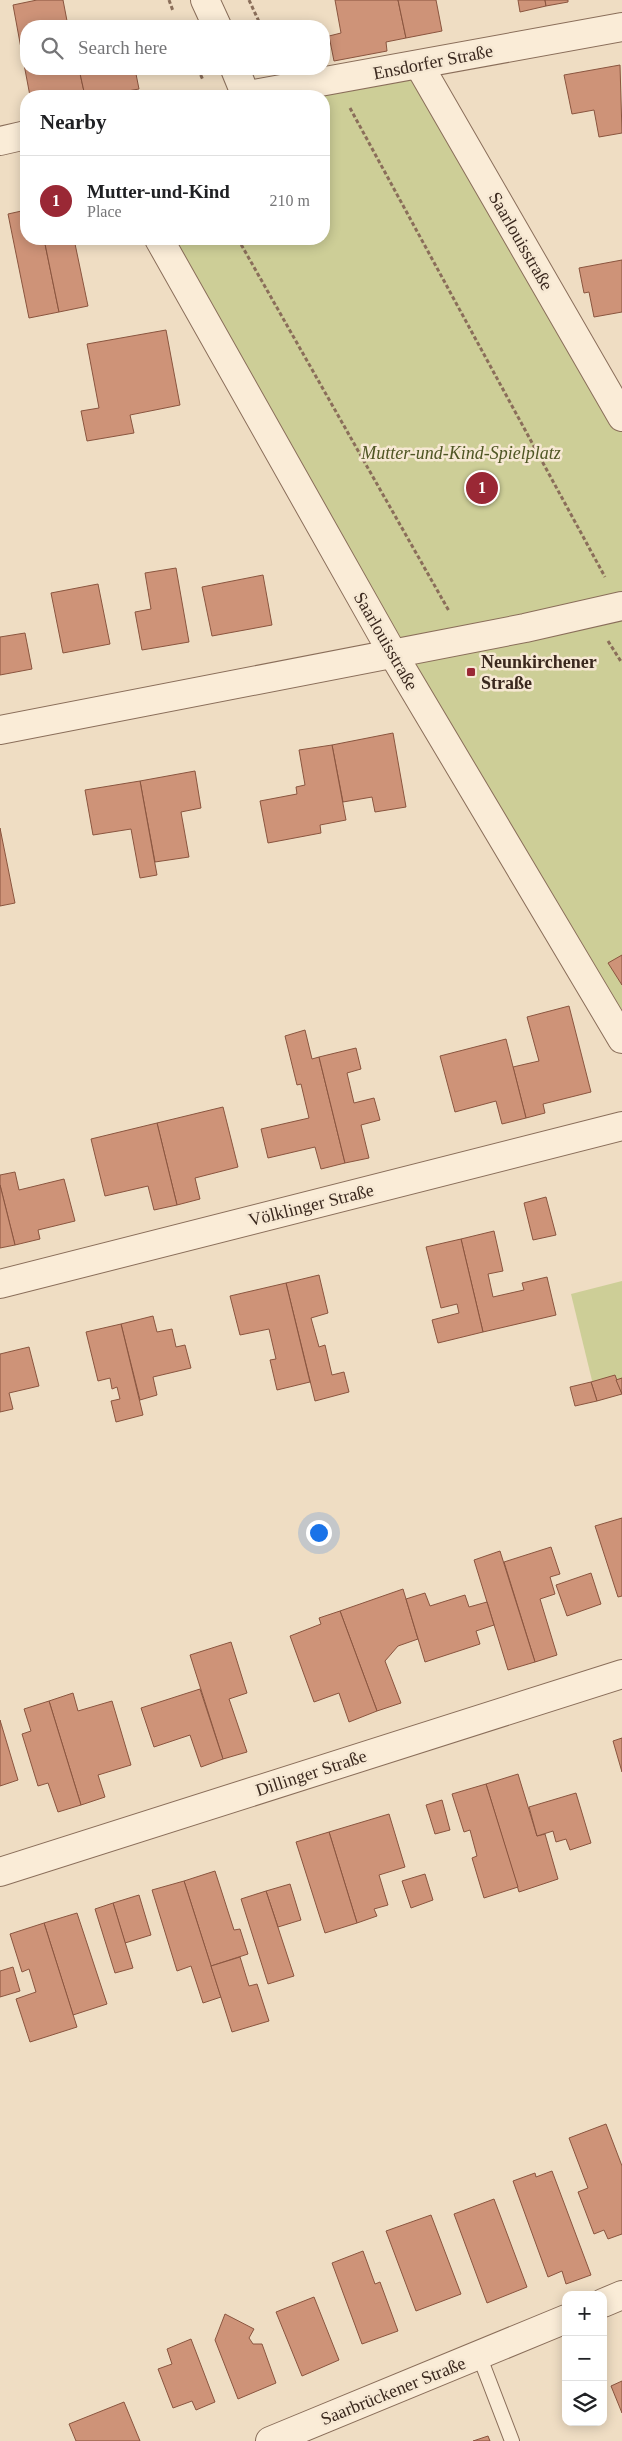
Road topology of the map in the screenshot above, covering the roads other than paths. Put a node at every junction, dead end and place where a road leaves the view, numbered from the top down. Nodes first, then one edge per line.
1 (205, 0) edge
2 (214, 20) edge
3 (622, 27) edge
4 (419, 65) junction
5 (237, 75) edge
6 (243, 90) edge
7 (279, 90) edge
8 (20, 136) edge
9 (0, 141) edge
10 (162, 245) edge
11 (622, 417) edge
12 (622, 606) edge
13 (393, 654) junction
14 (0, 730) edge
15 (622, 1039) edge
16 (622, 1126) edge
17 (0, 1284) edge
18 (622, 1674) edge
19 (0, 1872) edge
20 (622, 2295) edge
21 (607, 2301) edge
22 (562, 2321) edge
23 (479, 2356) junction
24 (309, 2434) edge
25 (270, 2441) edge
26 (512, 2441) edge

1 - 2 street
3 - 4 street, Ensdorfer Straße
4 - 7 street, Ensdorfer Straße
4 - 11 street, Saarlouisstraße
5 - 6 street
8 - 9 street
10 - 13 street, Saarlouisstraße
12 - 13 street
13 - 14 street
13 - 15 street, Saarlouisstraße
16 - 17 street, Völklinger Straße
18 - 19 street, Dillinger Straße
20 - 21 street
22 - 23 street, Saarbrückener Straße
23 - 24 street, Saarbrückener Straße
23 - 26 lane, Saarbrückener Straße
24 - 25 street, Saarbrückener Straße

